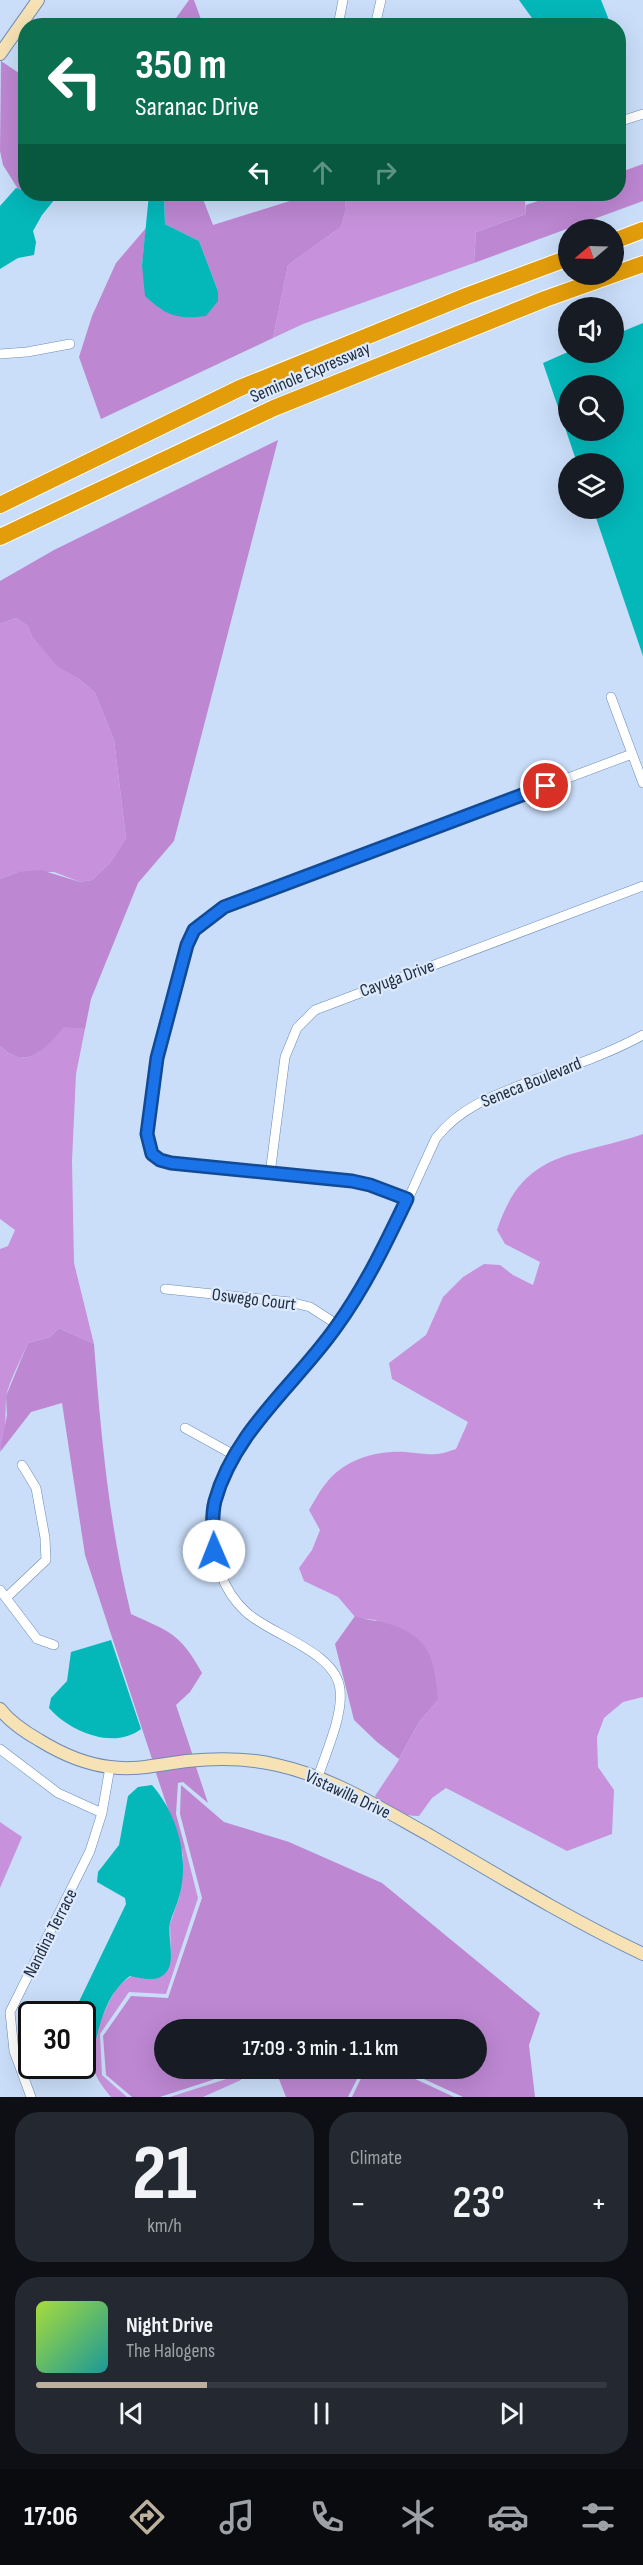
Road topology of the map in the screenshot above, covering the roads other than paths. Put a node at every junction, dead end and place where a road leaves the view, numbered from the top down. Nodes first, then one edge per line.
1 (38, 0) edge
2 (343, 0) edge
3 (381, 0) edge
4 (25, 18) edge
5 (340, 18) edge
6 (377, 18) edge
7 (18, 28) edge
8 (0, 54) edge
9 (643, 114) edge
10 (626, 120) edge
11 (643, 230) edge
12 (624, 237) edge
13 (558, 262) edge
14 (643, 264) edge
15 (70, 344) dead end
16 (0, 354) edge
17 (96, 490) junction
18 (0, 505) edge
19 (0, 537) edge
20 (0, 547) edge
21 (611, 697) dead end
22 (632, 754) junction
23 (643, 783) edge
24 (643, 885) edge
25 (643, 1035) edge
26 (270, 1174) junction
27 (407, 1199) junction
28 (165, 1289) dead end
29 (338, 1325) junction
30 (185, 1428) dead end
31 (234, 1455) junction
32 (22, 1465) dead end
33 (3, 1593) edge
34 (54, 1645) dead end
35 (0, 1709) edge
36 (0, 1749) edge
37 (110, 1767) junction
38 (318, 1777) junction
39 (102, 1813) junction
40 (643, 1954) edge
41 (31, 2097) edge

1 - 4 street
2 - 5 street
3 - 6 street
7 - 8 street
9 - 10 street
11 - 12 highway
13 - 18 highway, Seminole Expressway
14 - 17 highway, Seminole Expressway
15 - 16 street
17 - 19 highway, Seminole Expressway
17 - 20 highway
21 - 22 street
22 - 23 street
22 - 26 street
24 - 26 street, Cayuga Drive
25 - 27 street, Seneca Boulevard
26 - 27 street
27 - 29 street, Seneca Boulevard
28 - 29 street, Oswego Court
29 - 31 street, Seneca Boulevard
30 - 31 street
31 - 38 street, Seneca Boulevard
32 - 33 street
33 - 34 street
35 - 37 street, Vistawilla Drive
36 - 39 street
37 - 38 street, Vistawilla Drive
37 - 39 street, Nandina Terrace
38 - 40 street, Vistawilla Drive
39 - 41 street, Nandina Terrace

